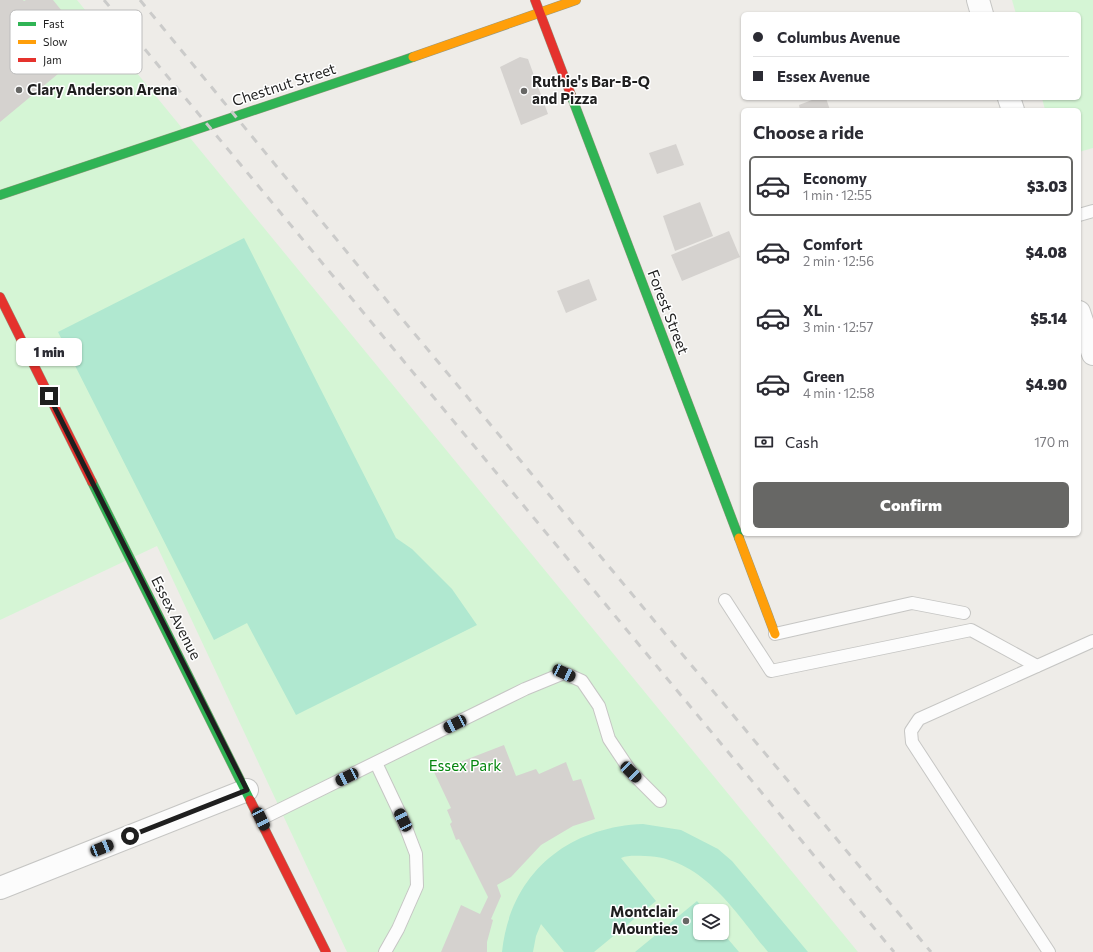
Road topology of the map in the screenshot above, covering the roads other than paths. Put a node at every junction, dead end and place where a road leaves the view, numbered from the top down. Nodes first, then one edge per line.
1 (535, 0) edge
2 (576, 0) edge
3 (978, 0) edge
4 (539, 12) junction
5 (981, 12) edge
6 (0, 195) edge
7 (1093, 211) edge
8 (1081, 214) edge
9 (0, 297) edge
10 (1081, 318) edge
11 (1093, 354) edge
12 (724, 600) dead end
13 (964, 613) dead end
14 (775, 634) joint
15 (1093, 641) edge
16 (1037, 666) junction
17 (376, 763) junction
18 (247, 790) junction
19 (660, 801) dead end
20 (261, 819) junction
21 (0, 888) edge
22 (326, 952) edge
23 (385, 952) edge
24 (1049, 952) edge

1 - 4 street, Forest Street
2 - 4 street, Chestnut Street
3 - 5 street
4 - 6 street, Chestnut Street
4 - 14 street, Forest Street
7 - 8 lane
9 - 18 street, Essex Avenue
10 - 11 street
12 - 16 lane
13 - 14 lane
15 - 16 lane
16 - 24 lane
17 - 19 lane
17 - 20 lane
17 - 23 lane
18 - 20 street, Essex Avenue
18 - 21 street
20 - 22 street, Essex Avenue

